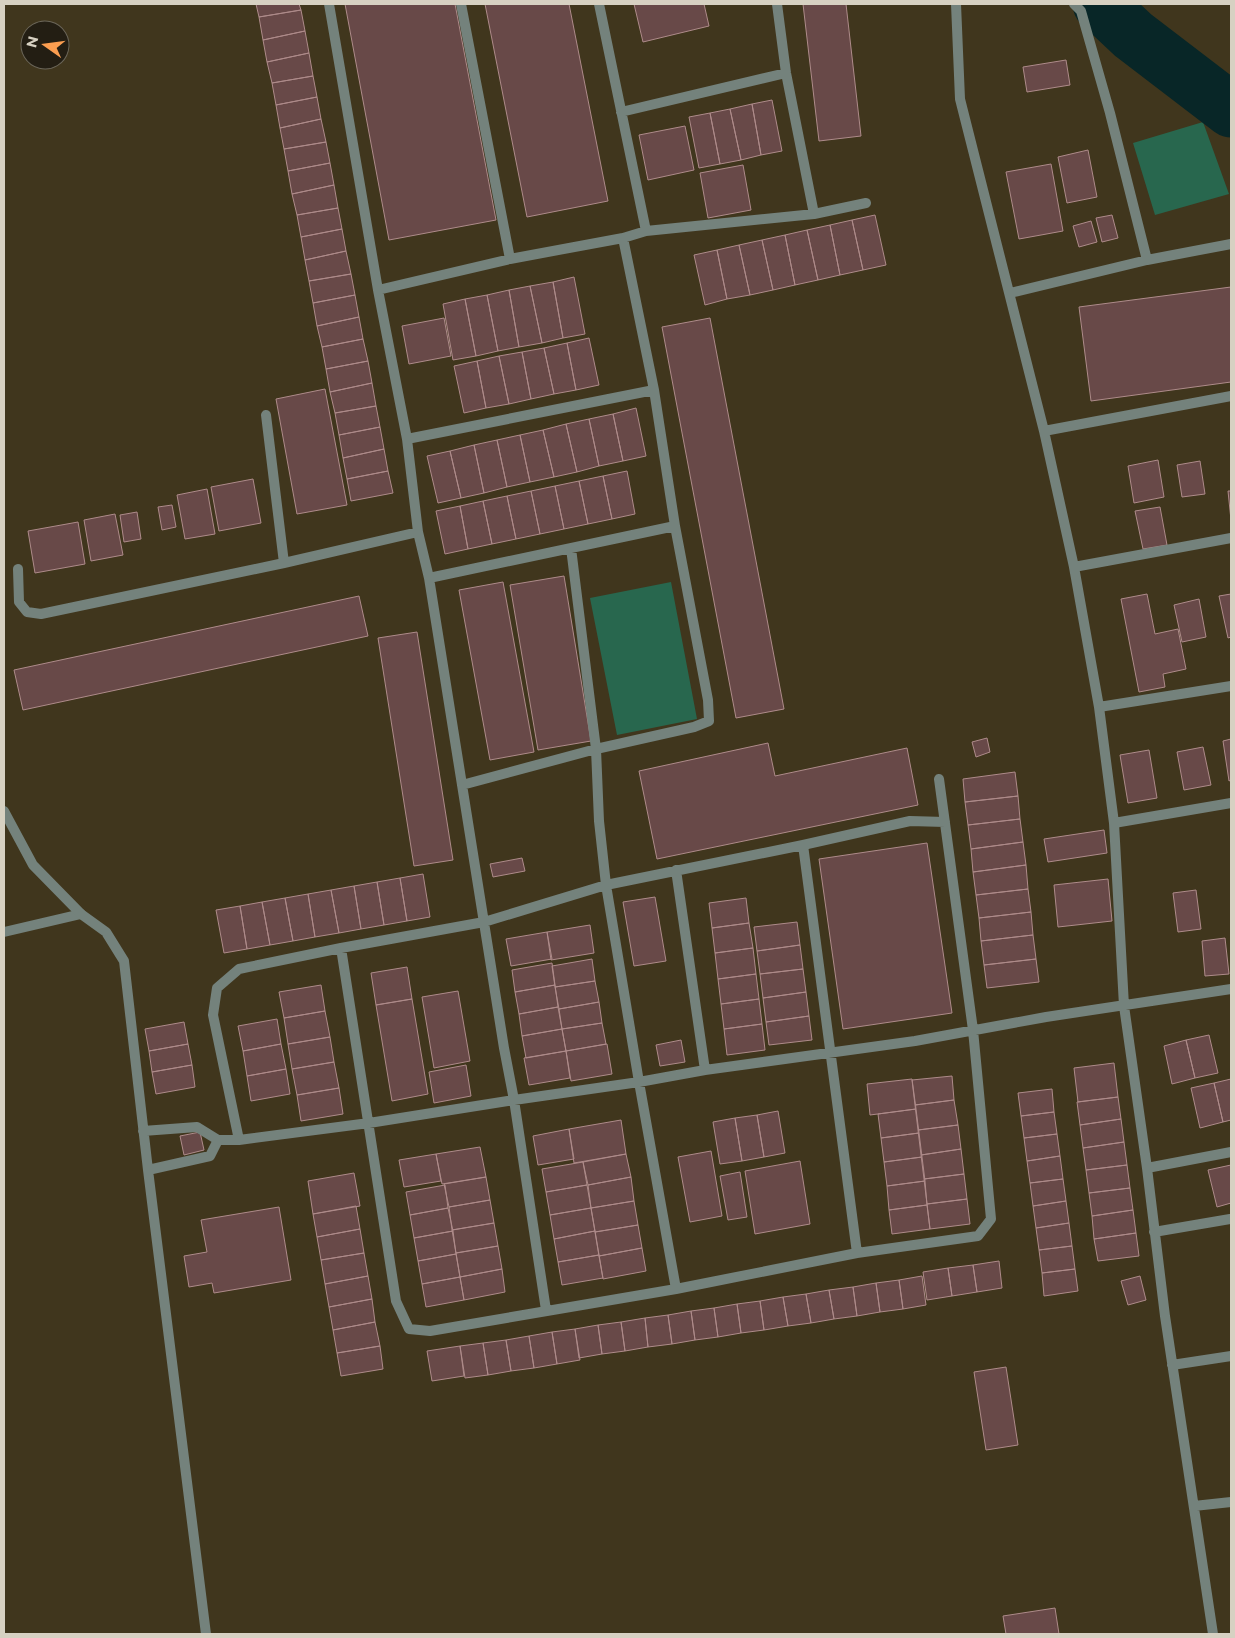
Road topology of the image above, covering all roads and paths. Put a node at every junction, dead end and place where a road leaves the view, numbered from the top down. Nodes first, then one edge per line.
1 (329, 4) edge
2 (461, 4) edge
3 (599, 4) edge
4 (777, 4) edge
5 (956, 4) edge
6 (1074, 4) edge
7 (786, 73) junction
8 (621, 112) junction
9 (866, 203) dead end
10 (814, 214) junction
11 (646, 231) junction
12 (623, 238) junction
13 (1231, 244) edge
14 (510, 259) junction
15 (1147, 260) junction
16 (378, 290) junction
17 (1010, 293) junction
18 (654, 390) junction
19 (1231, 396) edge
20 (266, 415) dead end
21 (1044, 431) junction
22 (407, 439) junction
23 (675, 526) junction
24 (418, 532) junction
25 (1231, 538) edge
26 (571, 548) junction
27 (284, 563) junction
28 (1074, 567) junction
29 (18, 569) dead end
30 (429, 578) junction
31 (1231, 686) edge
32 (1099, 707) junction
33 (596, 749) junction
34 (939, 779) dead end
35 (462, 785) junction
36 (1231, 802) edge
37 (4, 811) edge
38 (945, 822) junction
39 (1114, 824) junction
40 (803, 845) junction
41 (676, 870) junction
42 (606, 885) junction
43 (81, 914) junction
44 (484, 922) junction
45 (4, 932) edge
46 (341, 948) junction
47 (1231, 988) edge
48 (1124, 1006) junction
49 (973, 1030) junction
50 (830, 1053) junction
51 (706, 1070) junction
52 (639, 1082) junction
53 (514, 1100) junction
54 (369, 1123) junction
55 (144, 1131) junction
56 (218, 1140) junction
57 (240, 1140) junction
58 (1231, 1152) edge
59 (1147, 1168) junction
60 (148, 1170) junction
61 (1230, 1219) dead end
62 (1154, 1232) junction
63 (857, 1253) junction
64 (676, 1289) junction
65 (546, 1310) junction
66 (1231, 1356) edge
67 (1172, 1364) junction
68 (1231, 1502) edge
69 (1194, 1506) junction
70 (206, 1634) edge
71 (1213, 1634) edge

1 - 16 street
2 - 14 street
3 - 8 street
4 - 7 street
5 - 17 street
6 - 15 street
7 - 8 street
7 - 10 street
8 - 11 street
9 - 10 street
10 - 11 street
11 - 12 street
12 - 14 street
12 - 18 street
13 - 15 street
14 - 16 street
15 - 17 street
16 - 22 street
17 - 21 street
18 - 22 street
18 - 23 street
19 - 21 street
20 - 27 street
21 - 28 street
22 - 24 street
23 - 26 street
23 - 33 street
24 - 27 street
24 - 30 street
25 - 28 street
26 - 30 street
26 - 33 street
27 - 29 street
28 - 32 street
30 - 35 street
31 - 32 street
32 - 39 street
33 - 35 street
33 - 42 street
34 - 38 street
35 - 44 street
36 - 39 street
37 - 43 street
38 - 40 street
38 - 49 street
39 - 48 street
40 - 41 street
40 - 50 street
41 - 42 street
41 - 51 street
42 - 44 street
42 - 52 street
43 - 45 street
43 - 55 street
44 - 46 street
44 - 53 street
46 - 54 street
46 - 57 street
47 - 48 street
48 - 49 street
48 - 59 street
49 - 50 street
49 - 63 street
50 - 51 street
50 - 63 street
51 - 52 street
52 - 53 street
52 - 64 street
53 - 54 street
53 - 65 street
54 - 57 street
54 - 65 street
55 - 56 street
55 - 60 street
56 - 57 street
56 - 60 street
58 - 59 street
59 - 62 street
60 - 70 street
61 - 62 street
62 - 67 street
63 - 64 street
64 - 65 street
66 - 67 street
67 - 69 street
68 - 69 street
69 - 71 street

